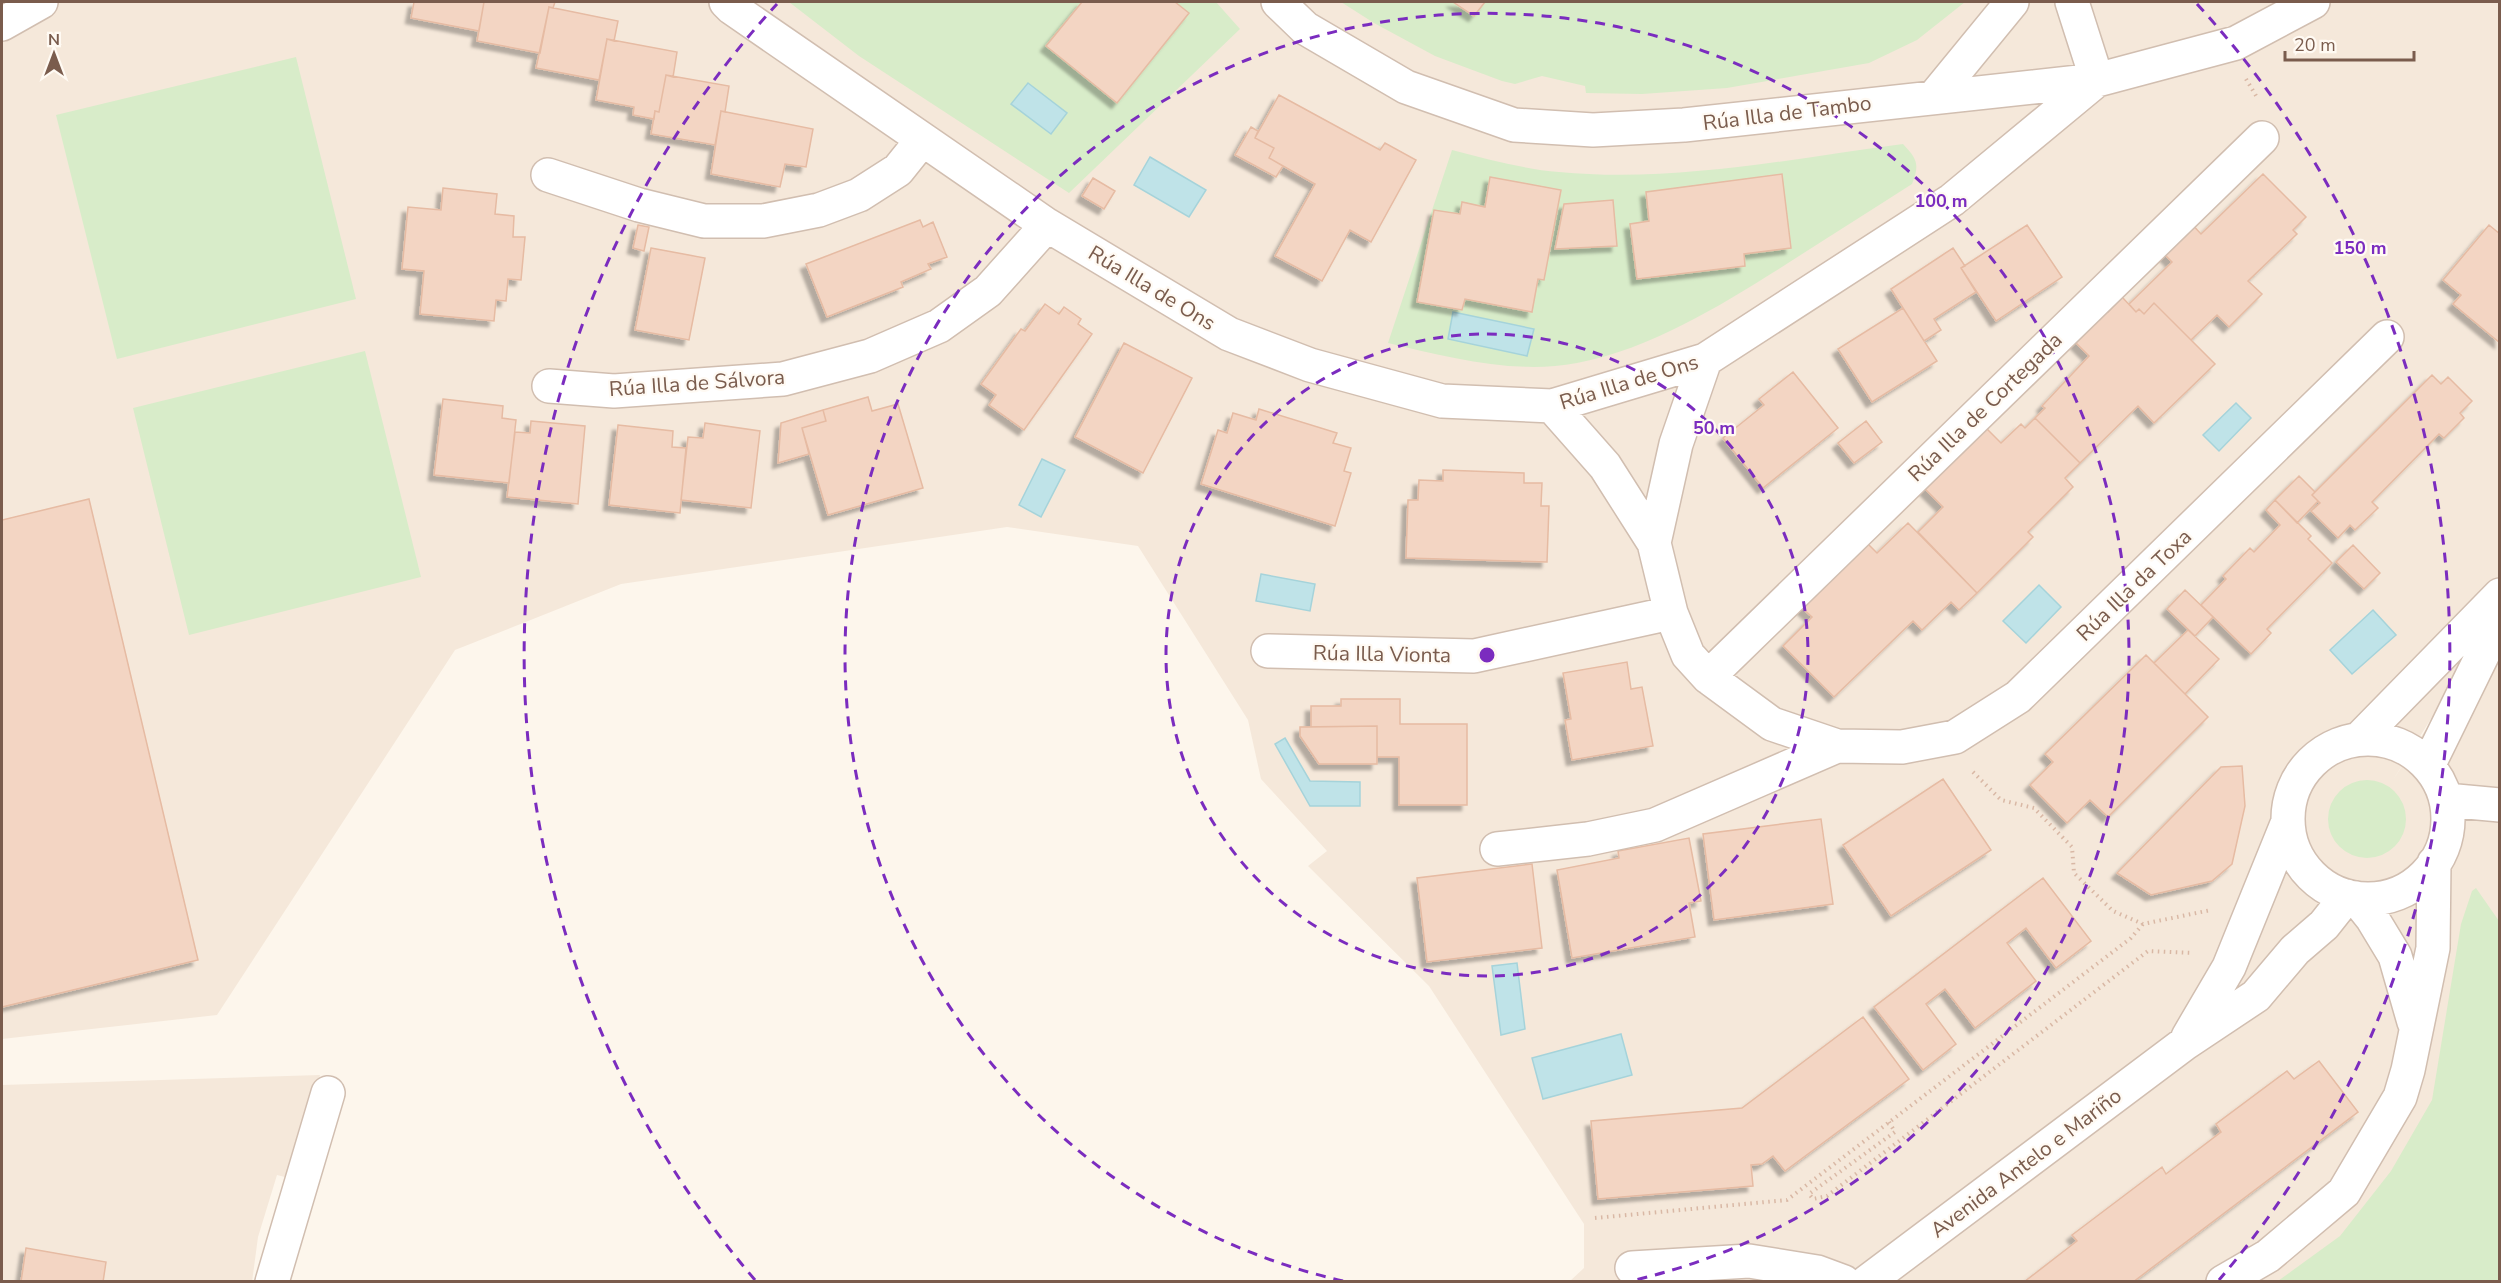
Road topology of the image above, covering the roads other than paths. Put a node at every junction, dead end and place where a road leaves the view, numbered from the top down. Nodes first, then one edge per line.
1 (40, 2) edge
2 (726, 2) edge
3 (1278, 2) edge
4 (2012, 2) edge
5 (2072, 2) edge
6 (2313, 2) edge
7 (2, 24) edge
8 (2097, 80) junction
9 (1935, 96) junction
10 (2262, 138) dead end
11 (922, 140) junction
12 (548, 175) dead end
13 (1047, 225) junction
14 (2387, 337) dead end
15 (1705, 360) junction
16 (549, 386) dead end
17 (1552, 406) junction
18 (1653, 543) junction
19 (2499, 595) edge
20 (1671, 613) junction
21 (2499, 619) edge
22 (1268, 651) dead end
23 (1708, 677) junction
24 (2359, 739) junction
25 (1837, 747) junction
26 (2428, 766) junction
27 (2446, 800) junction
28 (2499, 805) edge
29 (2287, 824) junction
30 (1497, 849) dead end
31 (2434, 863) junction
32 (2351, 897) junction
33 (2415, 1027) junction
34 (2184, 1044) junction
35 (328, 1093) dead end
36 (1632, 1268) dead end
37 (272, 1281) edge
38 (1844, 1281) edge
39 (1867, 1281) edge
40 (2223, 1281) edge

1 - 7 street
2 - 11 street, Rúa Illa de Ons
3 - 9 street, Rúa Illa de Tambo
4 - 9 street
5 - 8 street
6 - 8 street, Rúa Illa de Tambo
8 - 9 street, Rúa Illa de Tambo
8 - 15 street, Rúa Illa de Ons
10 - 23 street, Rúa Illa de Cortegada
11 - 12 street
11 - 13 street, Rúa Illa de Ons
13 - 16 street, Rúa Illa de Sálvora
13 - 17 street, Rúa Illa de Ons
14 - 25 street, Rúa Illa da Toxa
15 - 17 street, Rúa Illa de Ons
15 - 18 street
17 - 18 street
18 - 20 street
19 - 24 street
20 - 22 street, Rúa Illa Vionta
20 - 23 street
21 - 26 street
23 - 25 street
24 - 26 street
24 - 29 street
25 - 30 street
26 - 27 street
27 - 28 street
27 - 31 street
29 - 32 street
29 - 34 street
31 - 32 street
31 - 33 street
32 - 33 street
32 - 34 street, Avenida Antelo e Mariño
33 - 40 street
34 - 39 street, Avenida Antelo e Mariño
35 - 37 street
36 - 38 street

